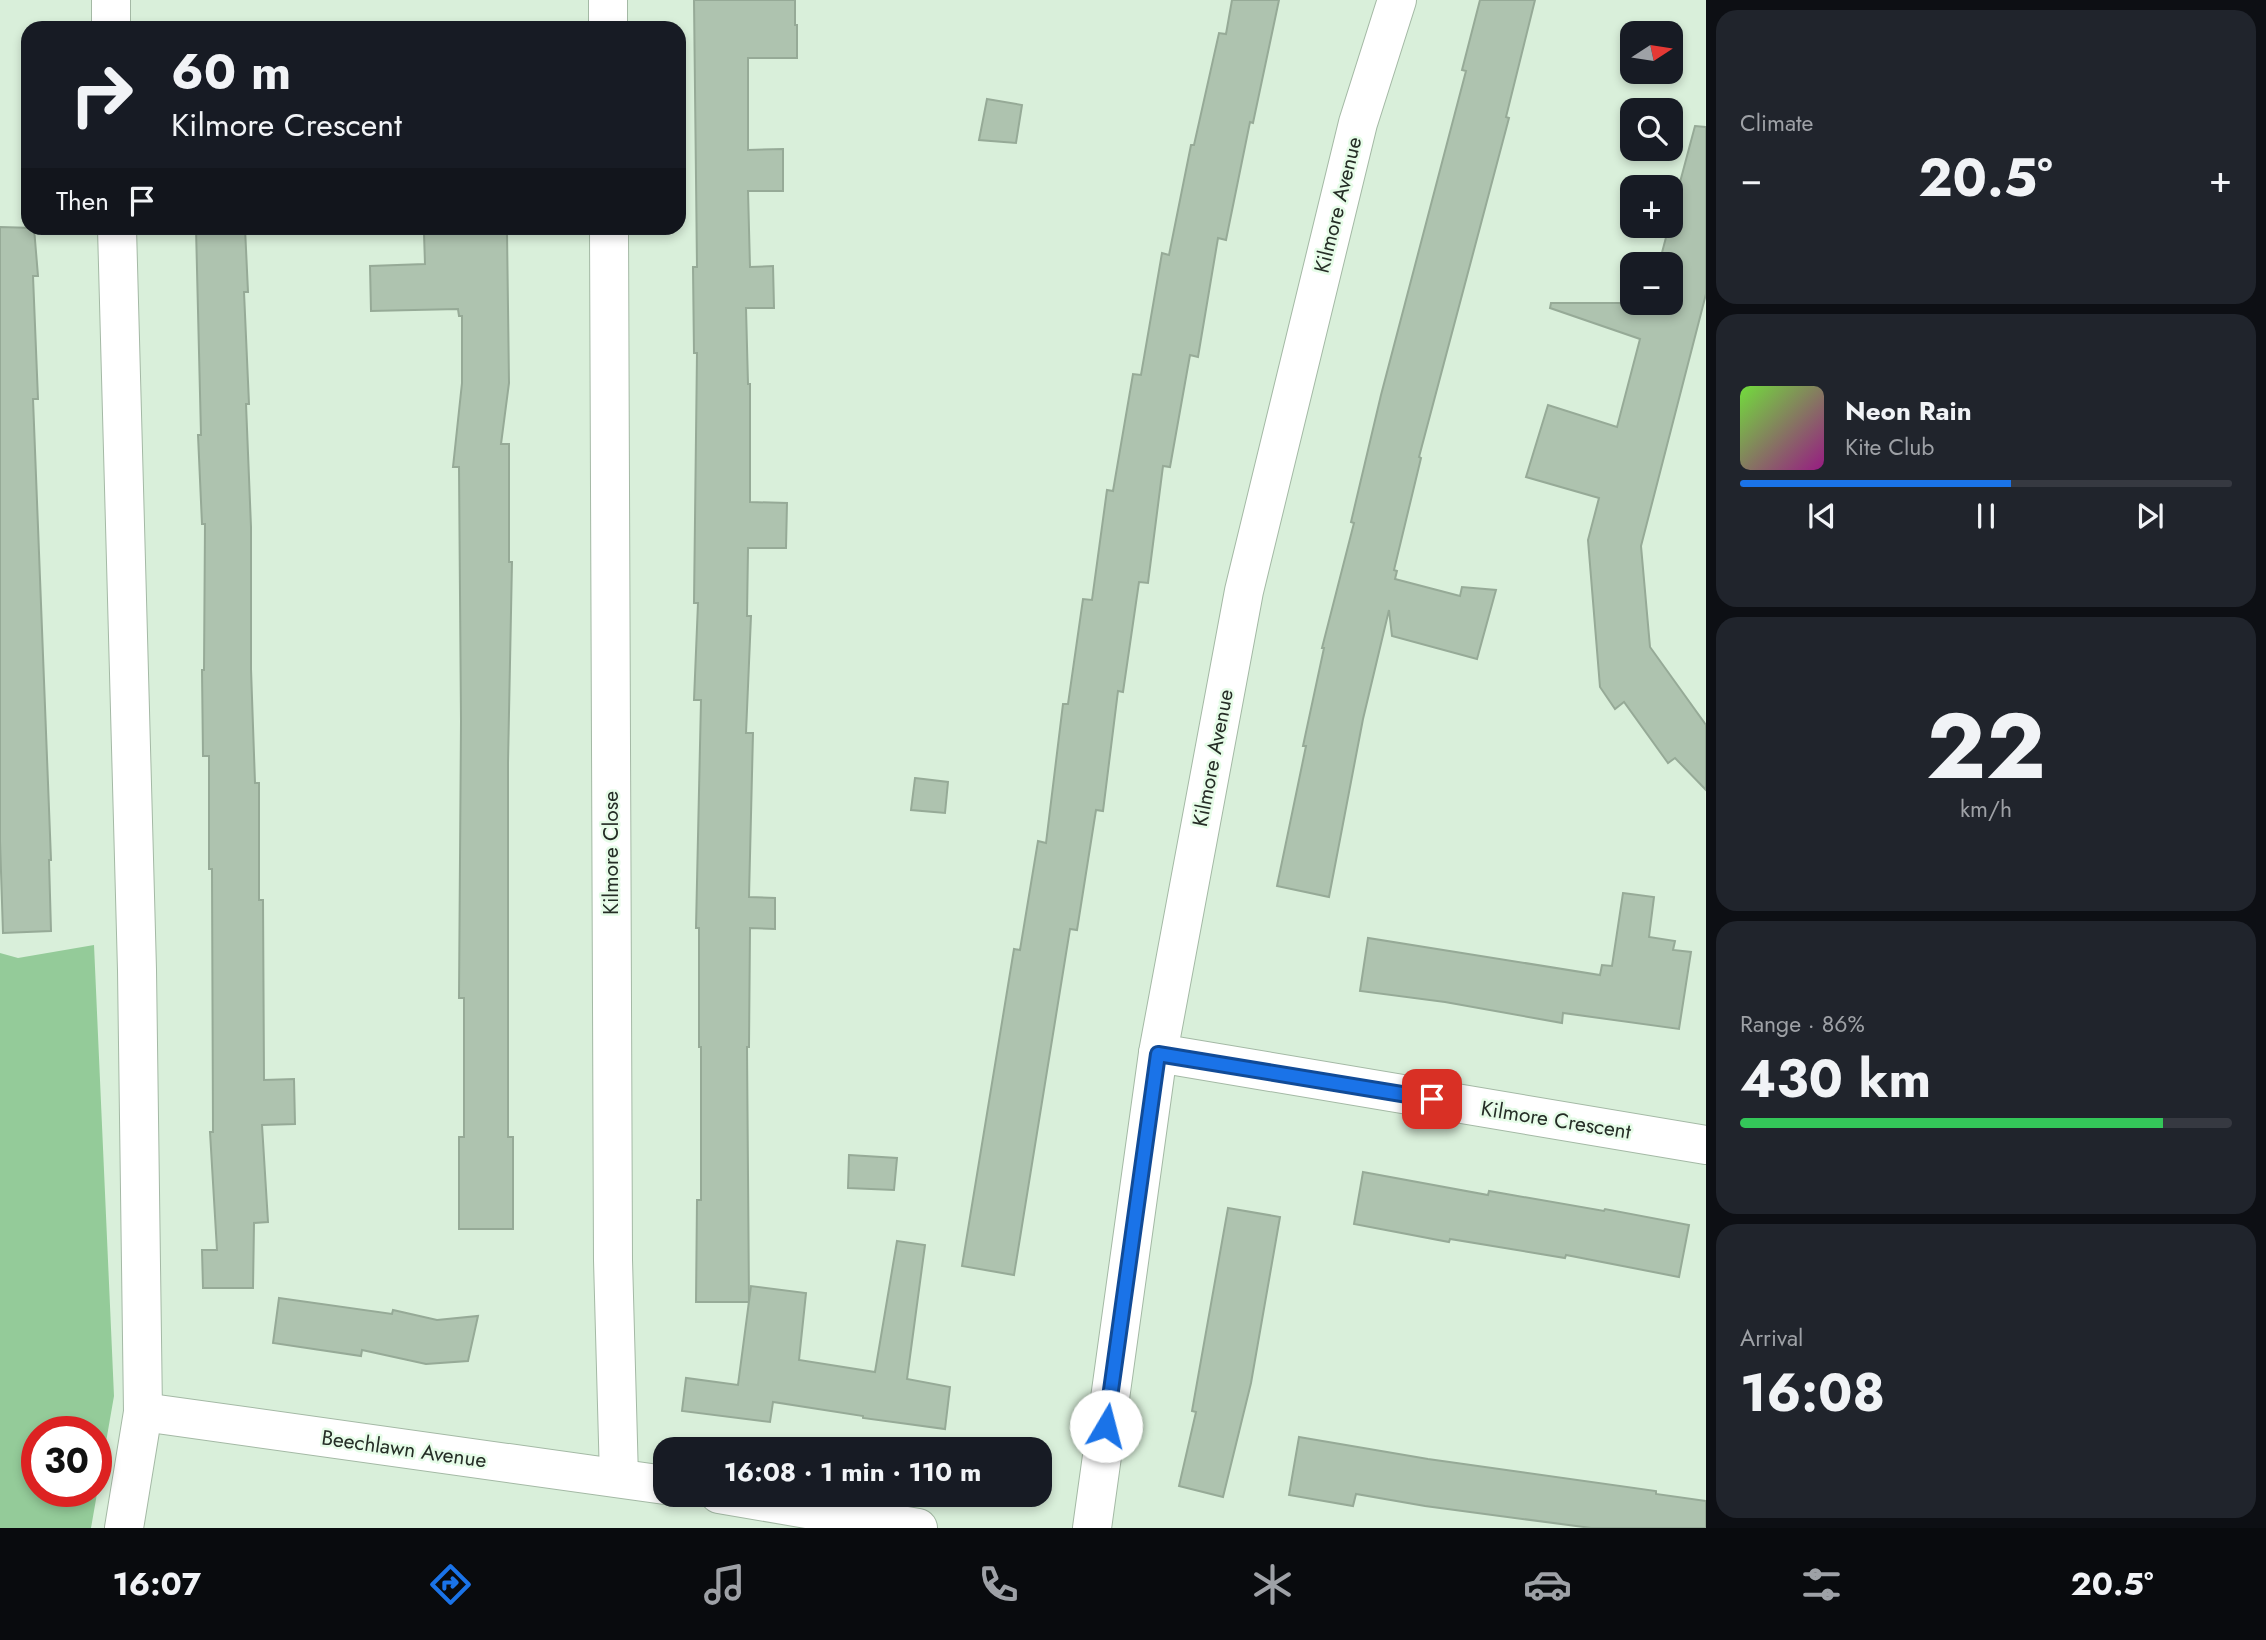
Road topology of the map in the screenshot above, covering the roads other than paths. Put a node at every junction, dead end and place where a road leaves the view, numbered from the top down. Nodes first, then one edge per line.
1 (111, 0) edge
2 (608, 0) edge
3 (1397, 0) edge
4 (111, 21) edge
5 (608, 21) edge
6 (117, 235) edge
7 (609, 235) edge
8 (1158, 1054) junction
9 (1706, 1145) edge
10 (143, 1412) junction
11 (619, 1478) junction
12 (653, 1483) edge
13 (795, 1507) edge
14 (124, 1528) edge
15 (918, 1528) edge
16 (1092, 1528) edge

1 - 4 street
2 - 5 street
3 - 8 street, Kilmore Avenue
6 - 10 street
7 - 11 street, Kilmore Close
8 - 9 street, Kilmore Crescent
8 - 16 street, Kilmore Avenue
10 - 11 street, Beechlawn Avenue
10 - 14 street
11 - 12 street, Beechlawn Avenue
13 - 15 street

